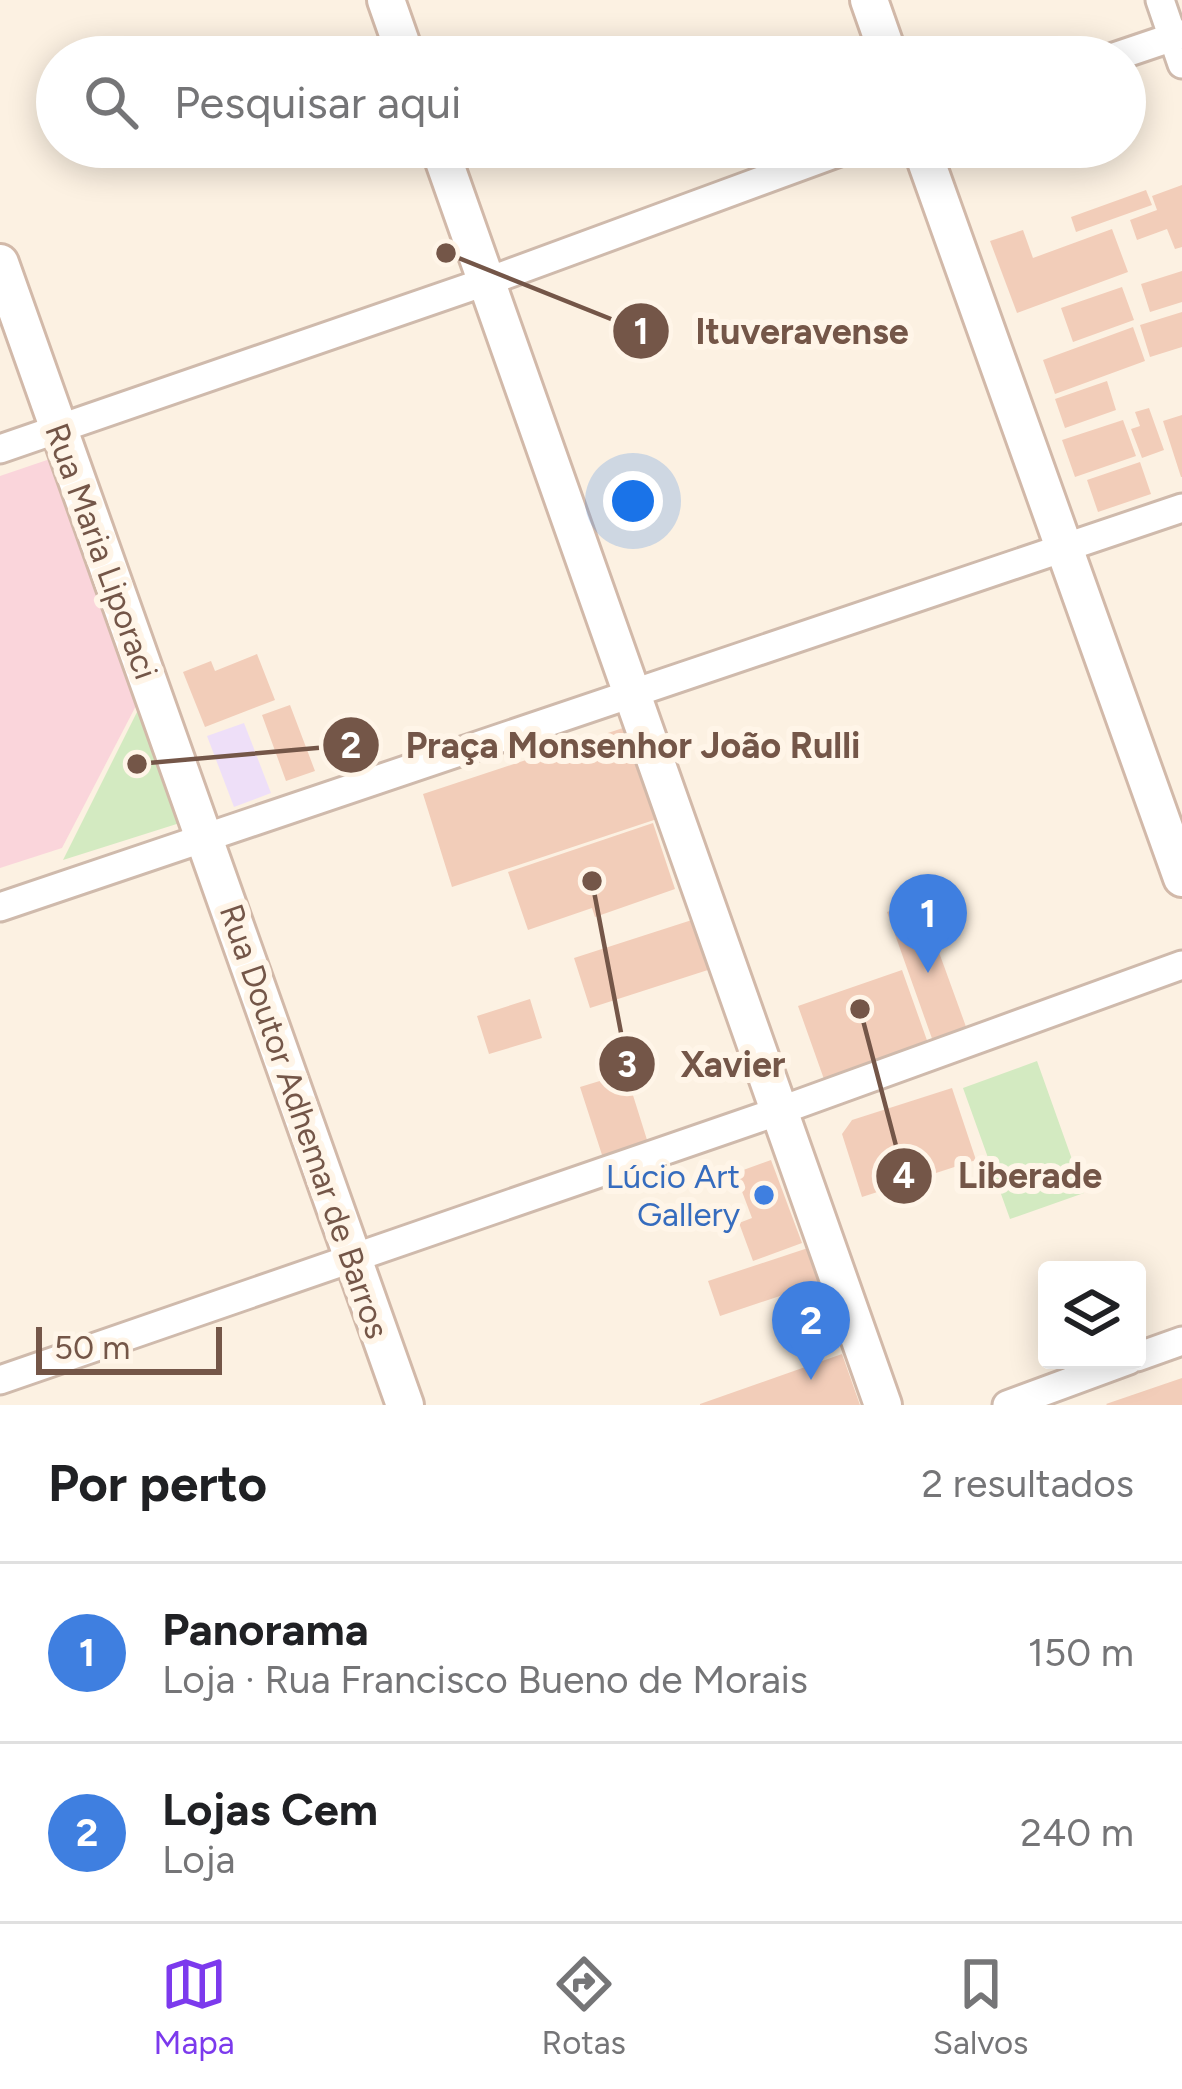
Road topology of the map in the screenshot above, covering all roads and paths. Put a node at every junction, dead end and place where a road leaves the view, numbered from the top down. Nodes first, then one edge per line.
1 (386, 0) edge
2 (407, 0) edge
3 (868, 0) edge
4 (1160, 0) edge
5 (399, 36) edge
6 (420, 36) edge
7 (881, 36) edge
8 (1179, 45) edge
9 (1146, 51) edge
10 (448, 168) edge
11 (465, 168) edge
12 (796, 168) edge
13 (928, 168) edge
14 (0, 263) edge
15 (496, 278) junction
16 (58, 428) junction
17 (0, 449) edge
18 (1182, 508) edge
19 (1064, 550) junction
20 (638, 691) junction
21 (206, 838) junction
22 (1182, 878) edge
23 (0, 908) edge
24 (1182, 965) edge
25 (788, 1108) junction
26 (354, 1259) junction
27 (1182, 1341) edge
28 (1146, 1354) edge
29 (1106, 1369) edge
30 (0, 1380) edge
31 (405, 1405) edge
32 (883, 1405) edge
33 (903, 1405) edge
34 (1007, 1405) edge

1 - 5 street
2 - 6 street
3 - 7 street
4 - 8 street
8 - 9 street
10 - 15 street
11 - 15 street
12 - 15 street
13 - 19 street
14 - 16 street, Rua Maria Liporaci
15 - 16 street
15 - 20 street
16 - 17 street
16 - 21 street, Rua Maria Liporaci
18 - 19 street
19 - 20 street
19 - 22 street
20 - 21 street
20 - 25 street
21 - 23 street
21 - 26 street, Rua Doutor Adhemar de Barros
24 - 25 street
25 - 26 street
25 - 32 street
25 - 33 street
26 - 30 street
26 - 31 street, Rua Doutor Adhemar de Barros
27 - 28 street
29 - 34 street

